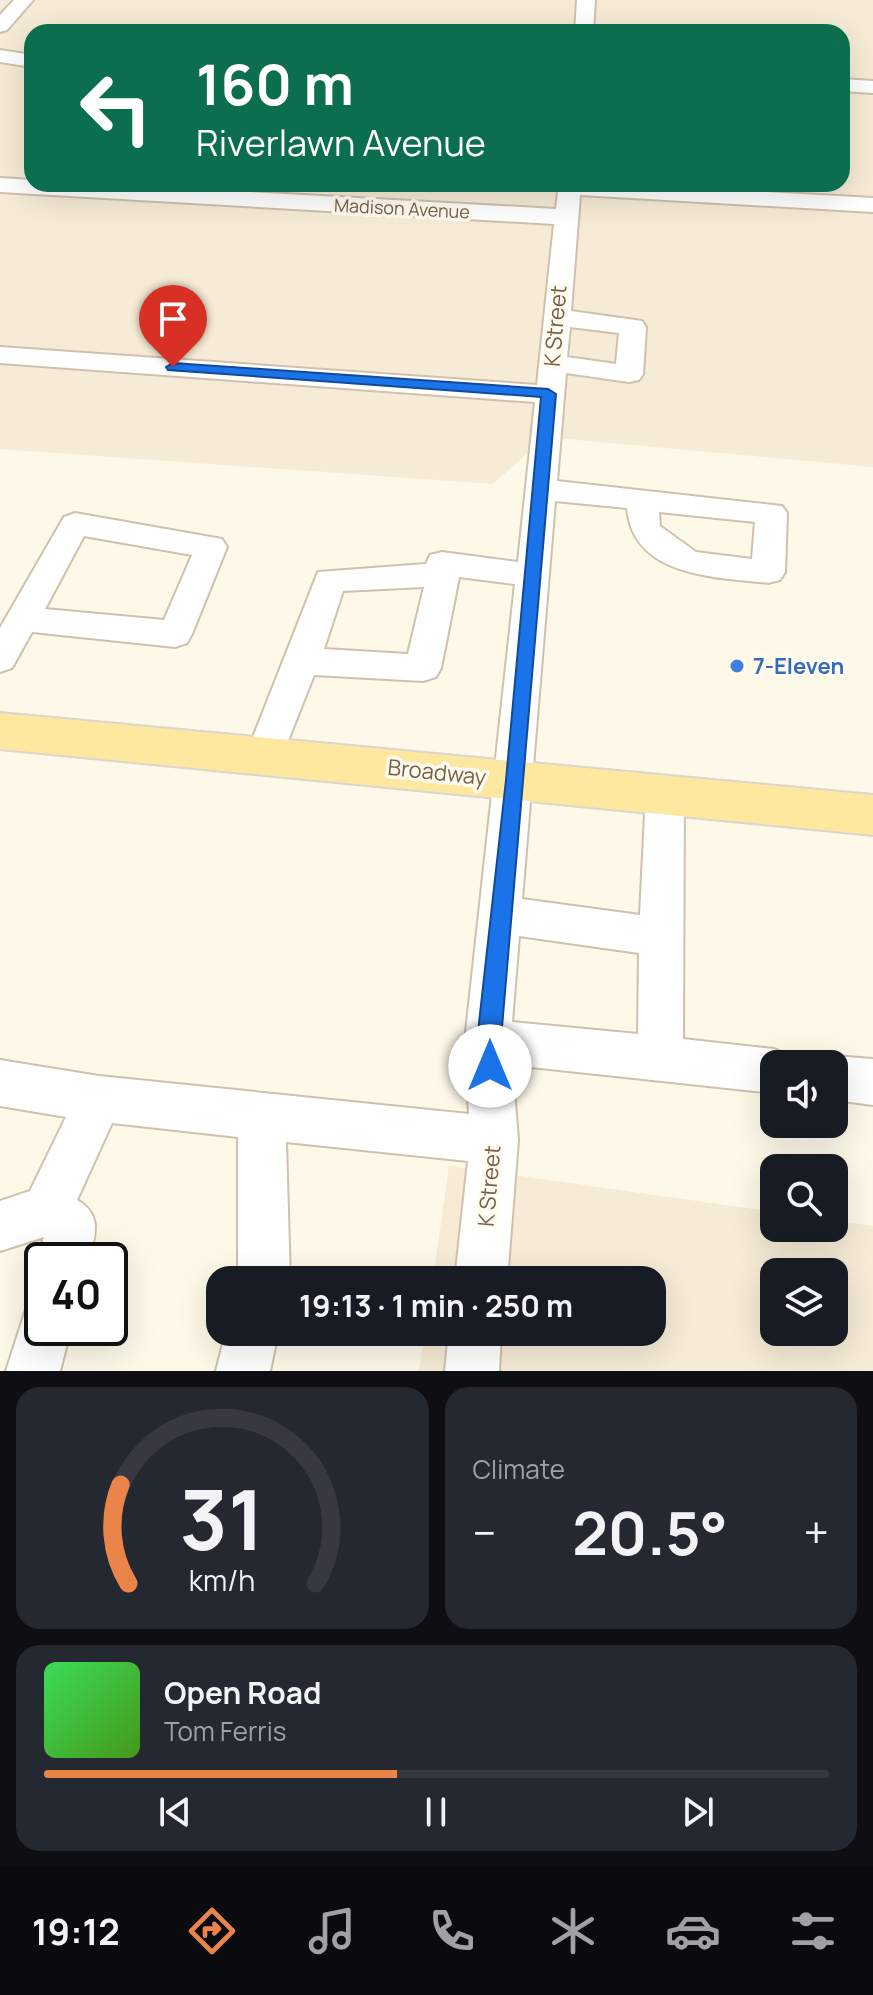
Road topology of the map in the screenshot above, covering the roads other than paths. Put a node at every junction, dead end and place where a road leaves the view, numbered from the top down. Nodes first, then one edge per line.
1 (24, 0) edge
2 (586, 0) edge
3 (584, 24) edge
4 (0, 26) edge
5 (0, 56) edge
6 (24, 60) edge
7 (850, 86) edge
8 (873, 87) edge
9 (0, 185) edge
10 (24, 186) edge
11 (124, 192) edge
12 (569, 192) edge
13 (666, 192) edge
14 (873, 205) edge
15 (565, 217) junction
16 (555, 317) junction
17 (0, 355) edge
18 (551, 363) junction
19 (548, 394) junction
20 (540, 489) junction
21 (642, 500) dead end
22 (443, 575) junction
23 (533, 575) junction
24 (22, 619) junction
25 (0, 659) edge
26 (302, 661) junction
27 (0, 731) edge
28 (265, 755) junction
29 (516, 780) junction
30 (665, 794) junction
31 (873, 815) edge
32 (502, 915) junction
33 (660, 937) junction
34 (488, 1041) junction
35 (661, 1058) junction
36 (760, 1069) edge
37 (848, 1079) edge
38 (873, 1082) edge
39 (0, 1083) edge
40 (99, 1099) junction
41 (262, 1116) junction
42 (494, 1140) junction
43 (47, 1211) junction
44 (0, 1226) edge
45 (68, 1242) edge
46 (264, 1266) edge
47 (482, 1266) edge
48 (40, 1346) edge
49 (249, 1346) edge
50 (474, 1346) edge
51 (33, 1371) edge
52 (243, 1371) edge
53 (472, 1371) edge

1 - 4 street
2 - 3 street
5 - 6 street
7 - 8 street
9 - 10 street, Madison Avenue
11 - 15 street, Madison Avenue
12 - 15 street, K Street
13 - 14 street
15 - 16 street, K Street
16 - 18 street, K Street
16 - 18 street
17 - 19 street
18 - 19 street, K Street
19 - 20 street, K Street
20 - 21 street
20 - 23 street, K Street
22 - 23 street
22 - 26 street
22 - 26 street
23 - 29 street, K Street
24 - 24 street
24 - 25 street
26 - 28 street
27 - 28 main road, Broadway
28 - 29 main road, Broadway
29 - 30 main road, Broadway
29 - 32 street, K Street
30 - 31 main road, Broadway
30 - 33 street
32 - 33 street
32 - 34 street, K Street
33 - 35 street
34 - 35 street
34 - 42 street, K Street
35 - 36 street
37 - 38 street
39 - 40 street
40 - 41 street
40 - 43 street
41 - 42 street
41 - 46 street
42 - 47 street, K Street
43 - 44 street
43 - 45 street
48 - 51 street
49 - 52 street
50 - 53 street

